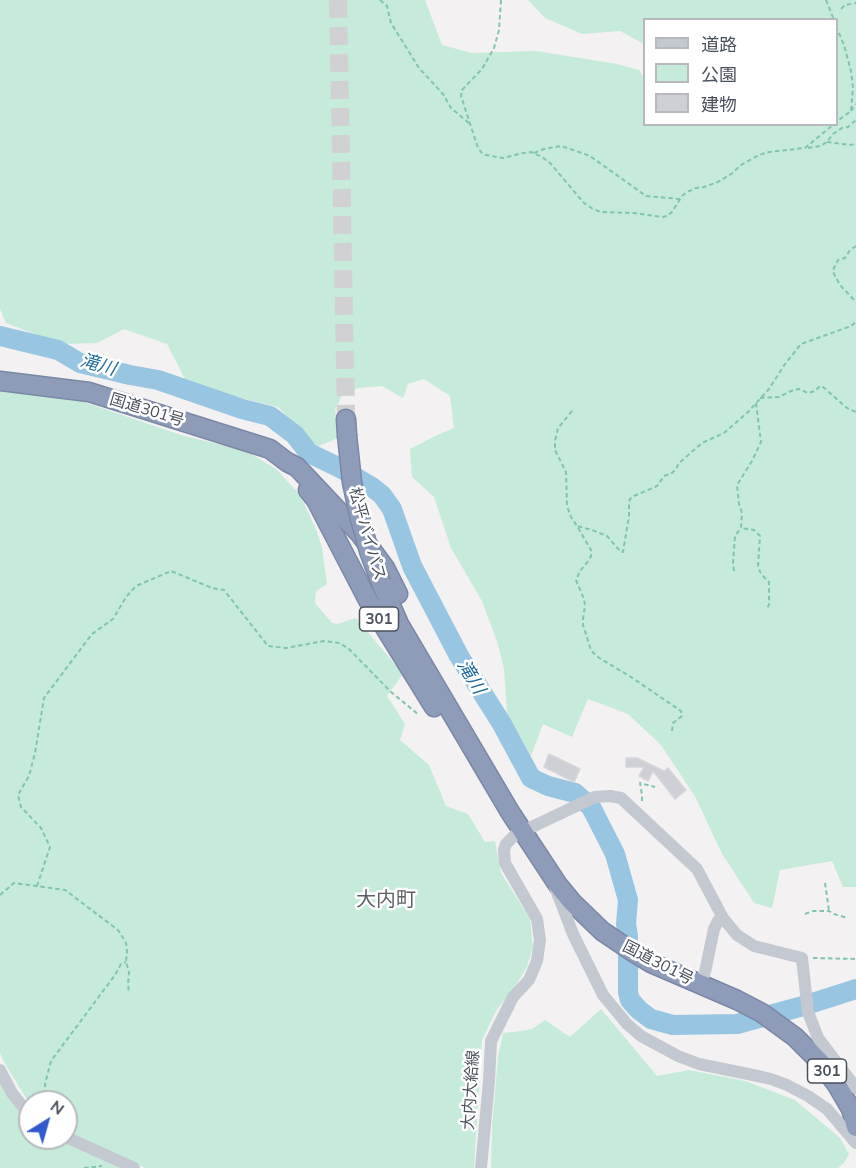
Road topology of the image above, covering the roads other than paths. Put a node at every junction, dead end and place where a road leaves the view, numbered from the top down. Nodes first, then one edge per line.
1 (0, 381) edge
2 (347, 427) tunnel mouth
3 (287, 462) junction
4 (472, 748) junction
5 (484, 767) junction
6 (524, 830) junction
7 (555, 880) junction
8 (722, 917) junction
9 (700, 984) junction
10 (0, 1070) edge
11 (856, 1088) edge
12 (18, 1101) edge
13 (856, 1127) edge
14 (78, 1142) edge
15 (856, 1143) edge
16 (134, 1168) edge
17 (481, 1168) edge

1 - 3 highway, 国道301号 / 301
2 - 4 highway, 松平バイパス / 301, bridge
3 - 4 highway, 301
3 - 5 highway, 301
4 - 5 highway, 松平バイパス / 301
5 - 6 highway, 国道301号 / 301
6 - 7 highway, 国道301号 / 301
6 - 8 street
6 - 17 street, 大内大給線
7 - 9 highway, 国道301号 / 301
7 - 15 street
8 - 9 street
8 - 11 street
9 - 13 highway, 国道301号 / 301
10 - 12 street
14 - 16 street

